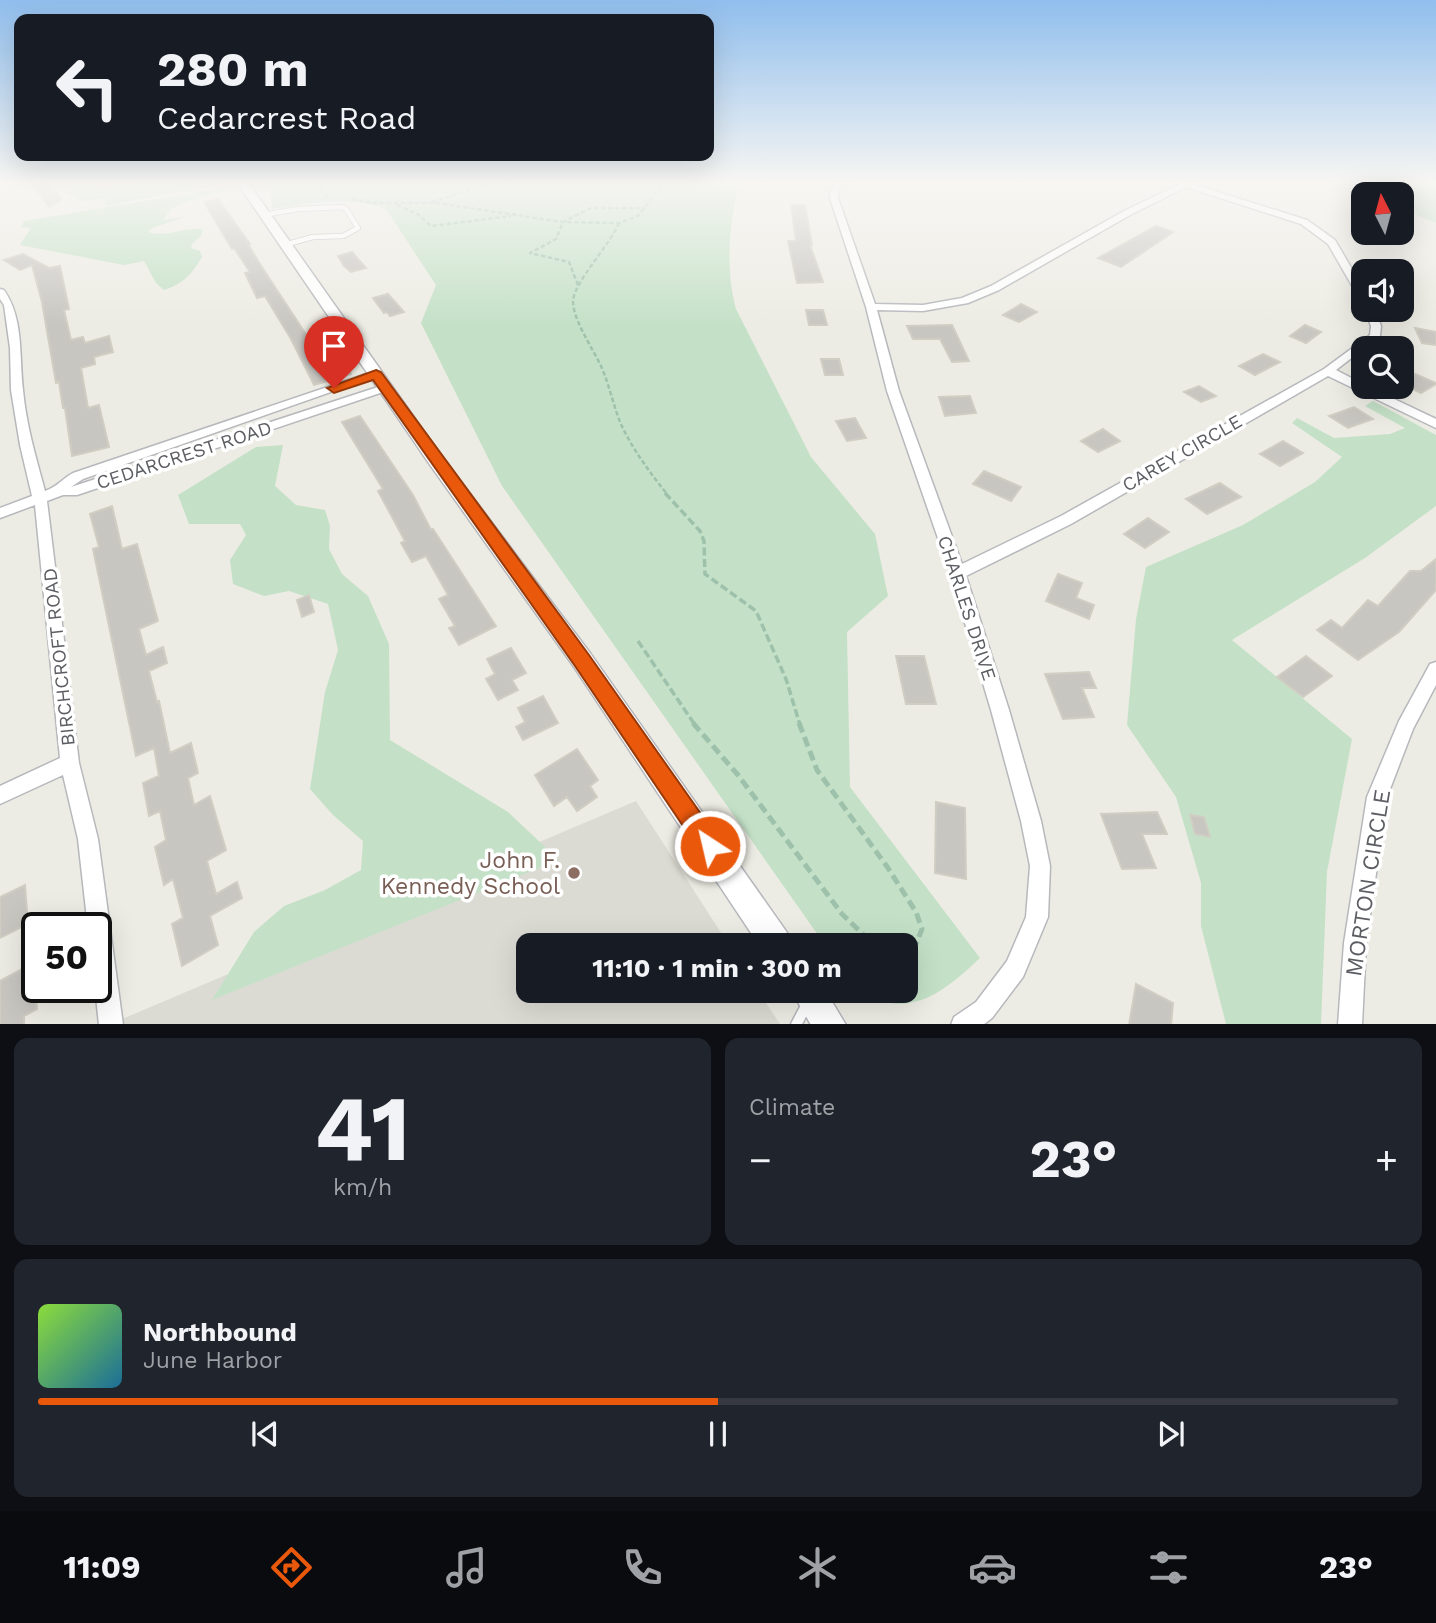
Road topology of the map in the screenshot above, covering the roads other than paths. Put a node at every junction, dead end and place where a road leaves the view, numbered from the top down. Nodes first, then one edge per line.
1 (273, 229) edge
2 (358, 229) edge
3 (844, 229) edge
4 (1099, 229) edge
5 (1314, 229) edge
6 (284, 245) junction
7 (1351, 275) edge
8 (0, 292) edge
9 (871, 307) junction
10 (1374, 322) edge
11 (8, 350) edge
12 (1328, 371) junction
13 (381, 381) junction
14 (1436, 424) edge
15 (40, 498) junction
16 (0, 513) edge
17 (958, 573) junction
18 (1436, 669) edge
19 (70, 763) junction
20 (0, 795) edge
21 (769, 933) edge
22 (804, 1004) edge
23 (111, 1024) edge
24 (830, 1024) edge
25 (962, 1024) edge
26 (1350, 1024) edge

1 - 6 main road
2 - 6 lane
3 - 9 street, CHARLES DRIVE
4 - 9 street
5 - 7 street
6 - 13 main road
8 - 11 street, BIRCHCROFT ROAD
9 - 17 street, CHARLES DRIVE
10 - 12 street, CAREY CIRCLE
11 - 15 street, BIRCHCROFT ROAD
12 - 14 street
12 - 17 street, CAREY CIRCLE
13 - 15 street, CEDARCREST ROAD
13 - 21 main road
15 - 16 street, CEDARCREST ROAD
15 - 19 street, BIRCHCROFT ROAD
17 - 25 street, CHARLES DRIVE
18 - 26 street, MORTON CIRCLE
19 - 20 street
19 - 23 street, BIRCHCROFT ROAD
22 - 24 main road

